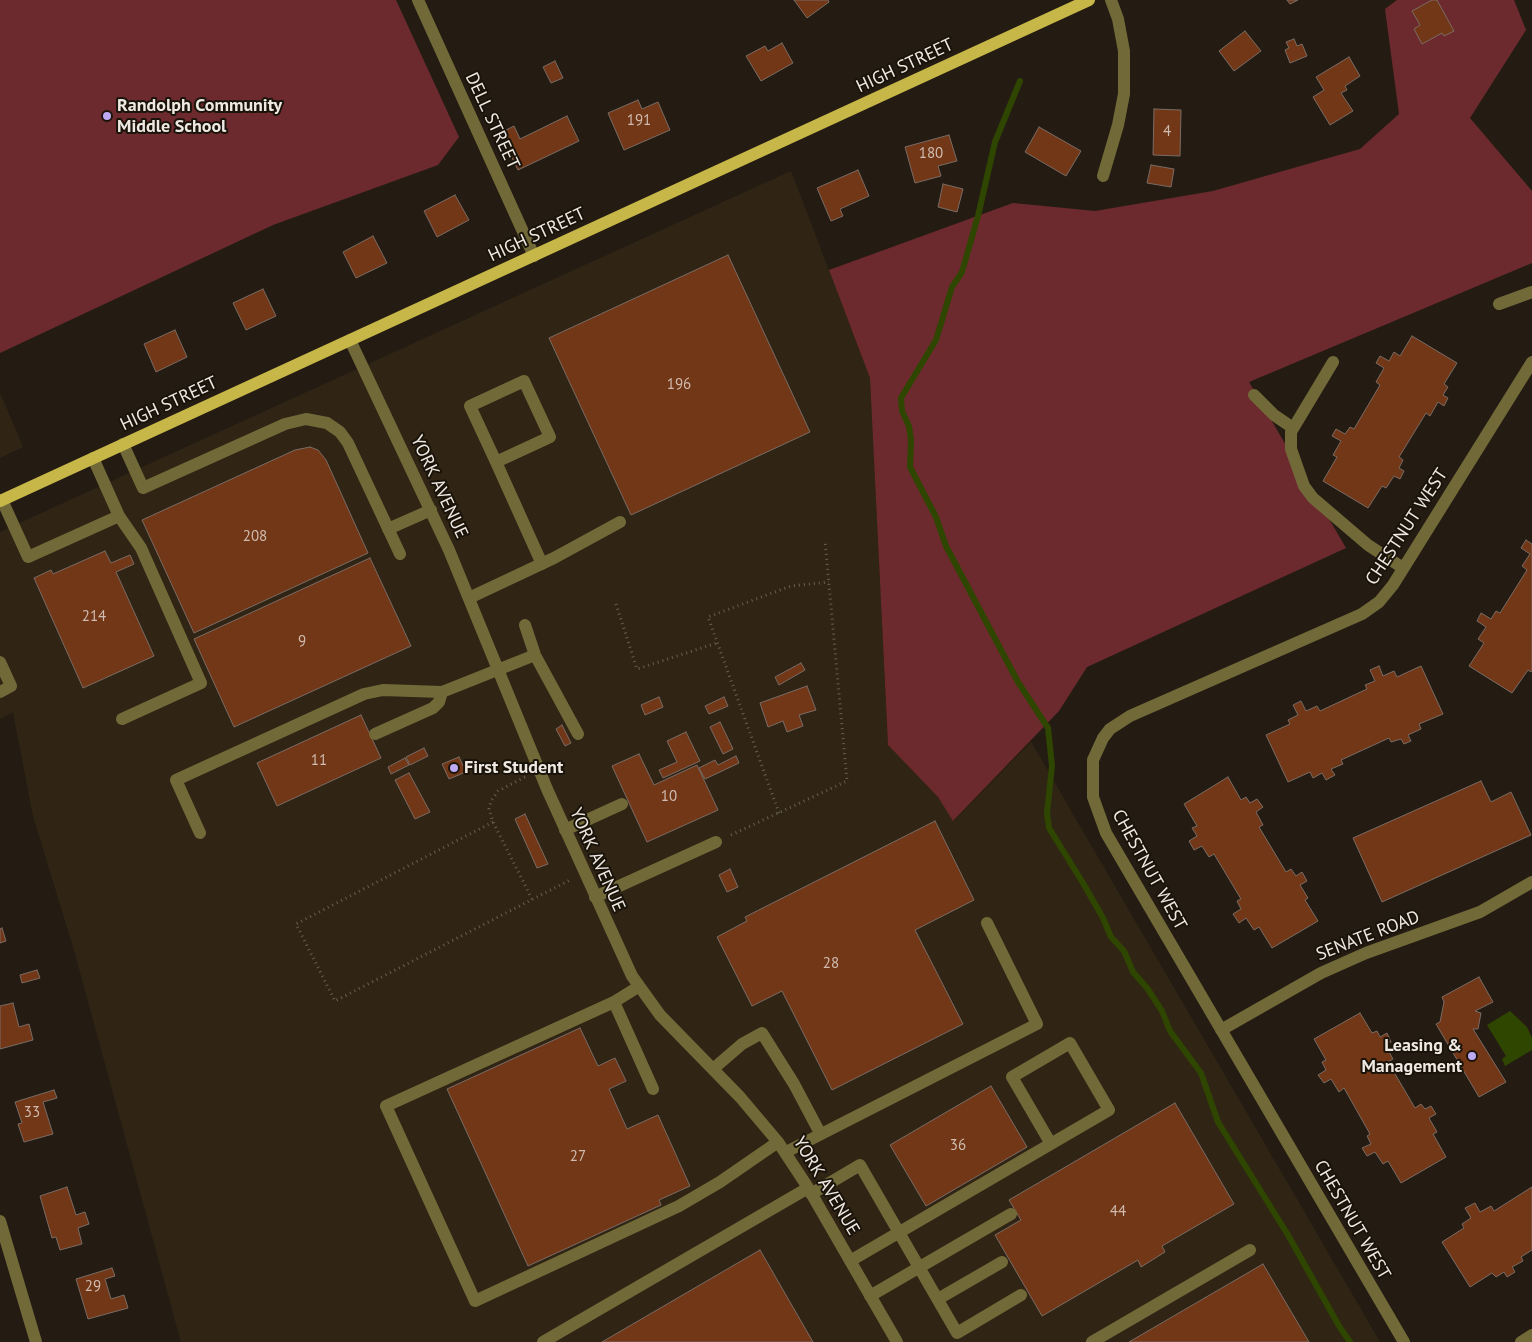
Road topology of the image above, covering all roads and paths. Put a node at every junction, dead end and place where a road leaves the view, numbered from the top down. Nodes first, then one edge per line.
1 (418, 0) edge
2 (1089, 0) edge
3 (1111, 0) edge
4 (1103, 176) dead end
5 (534, 256) junction
6 (1532, 292) edge
7 (1499, 304) dead end
8 (350, 340) junction
9 (1333, 362) dead end
10 (1532, 362) edge
11 (1254, 395) dead end
12 (1293, 428) junction
13 (123, 444) junction
14 (93, 458) junction
15 (496, 462) junction
16 (1, 501) edge
17 (431, 510) junction
18 (119, 516) junction
19 (620, 522) dead end
20 (388, 529) junction
21 (826, 541) dead end
22 (400, 554) dead end
23 (542, 564) junction
24 (1403, 568) junction
25 (829, 582) junction
26 (469, 598) junction
27 (616, 604) dead end
28 (524, 625) dead end
29 (717, 643) junction
30 (535, 656) junction
31 (0, 662) edge
32 (499, 670) junction
33 (0, 692) edge
34 (442, 692) junction
35 (122, 719) dead end
36 (375, 734) dead end
37 (578, 734) dead end
38 (540, 771) junction
39 (622, 804) dead end
40 (779, 813) junction
41 (493, 822) junction
42 (565, 830) junction
43 (200, 832) dead end
44 (716, 842) joint
45 (584, 874) junction
46 (1532, 882) edge
47 (595, 897) junction
48 (532, 899) junction
49 (986, 923) dead end
50 (638, 987) junction
51 (614, 1002) junction
52 (1220, 1030) junction
53 (713, 1069) junction
54 (654, 1089) dead end
55 (820, 1133) junction
56 (1051, 1144) junction
57 (782, 1147) junction
58 (809, 1191) junction
59 (1011, 1214) dead end
60 (0, 1221) edge
61 (899, 1232) junction
62 (1250, 1250) dead end
63 (850, 1261) junction
64 (1002, 1262) dead end
65 (919, 1267) junction
66 (1021, 1295) dead end
67 (870, 1296) junction
68 (938, 1299) junction
69 (1532, 1336) edge
70 (36, 1342) edge
71 (543, 1342) edge
72 (897, 1342) edge
73 (1092, 1342) edge
74 (1404, 1342) edge
75 (1521, 1342) edge

1 - 5 street, DELL STREET
2 - 5 main road, HIGH STREET
3 - 4 street
5 - 8 main road, HIGH STREET
6 - 7 street
8 - 13 main road, HIGH STREET
8 - 17 street, YORK AVENUE
9 - 12 street
10 - 24 street, CHESTNUT WEST
11 - 12 street
12 - 24 street
13 - 14 main road, HIGH STREET
13 - 20 street
14 - 16 main road, HIGH STREET
14 - 18 street
15 - 15 street
15 - 23 street
16 - 18 street
17 - 20 street
17 - 26 street, YORK AVENUE
18 - 35 street
19 - 23 street
20 - 22 street
21 - 25 path
23 - 26 street
24 - 52 street, CHESTNUT WEST
25 - 29 path
25 - 40 path
26 - 32 street, YORK AVENUE
27 - 29 path
28 - 30 street
29 - 40 path
30 - 32 street
30 - 37 street
31 - 33 street
32 - 34 street
32 - 38 street, YORK AVENUE
34 - 36 street
34 - 43 street
38 - 41 path
38 - 42 street, YORK AVENUE
39 - 42 street
40 - 44 path
41 - 48 path
41 - 48 path
42 - 45 street, YORK AVENUE
44 - 47 street
45 - 47 street, YORK AVENUE
45 - 48 path
46 - 52 street, SENATE ROAD
47 - 50 street, YORK AVENUE
49 - 55 street
50 - 51 street
50 - 53 street, YORK AVENUE
51 - 54 street
51 - 57 street
52 - 74 street, CHESTNUT WEST
53 - 55 street
53 - 57 street, YORK AVENUE
55 - 57 street
56 - 56 street
56 - 61 street
57 - 58 street, YORK AVENUE
58 - 61 street
58 - 63 street, YORK AVENUE
58 - 71 street
59 - 65 street
60 - 70 street
61 - 63 street
61 - 65 street
62 - 73 street
63 - 67 street, YORK AVENUE
64 - 68 street
65 - 67 street
65 - 68 street
66 - 68 street
67 - 72 street, YORK AVENUE
69 - 75 street

